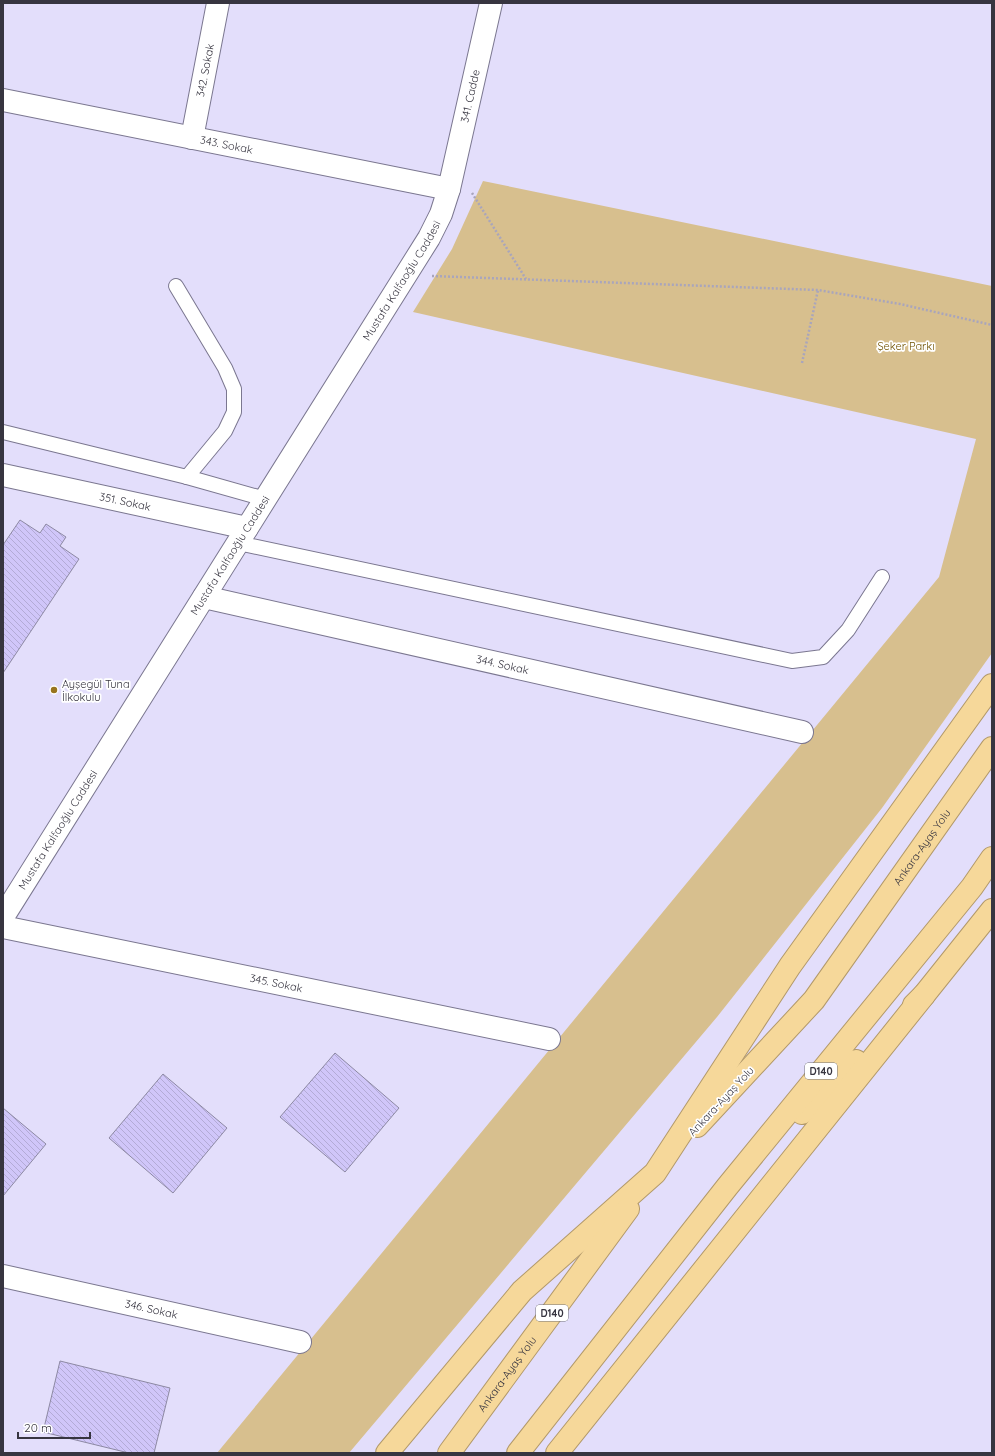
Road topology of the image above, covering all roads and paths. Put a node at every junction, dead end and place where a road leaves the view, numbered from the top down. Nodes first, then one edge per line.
1 (218, 3) edge
2 (491, 3) edge
3 (3, 100) edge
4 (192, 138) junction
5 (455, 166) junction
6 (450, 189) junction
7 (406, 276) junction
8 (526, 280) junction
9 (176, 286) dead end
10 (818, 290) junction
11 (992, 325) edge
12 (802, 363) dead end
13 (3, 432) edge
14 (3, 475) edge
15 (187, 477) junction
16 (265, 499) junction
17 (243, 536) junction
18 (882, 577) dead end
19 (204, 597) junction
20 (992, 685) edge
21 (802, 732) dead end
22 (992, 748) edge
23 (992, 858) edge
24 (992, 910) edge
25 (3, 917) edge
26 (3, 927) edge
27 (924, 995) junction
28 (549, 1039) dead end
29 (655, 1173) junction
30 (727, 1187) junction
31 (3, 1276) edge
32 (300, 1342) dead end
33 (387, 1453) edge
34 (449, 1453) edge
35 (518, 1453) edge
36 (557, 1453) edge

1 - 4 street, 342. Sokak
2 - 5 street, 341. Cadde
3 - 4 street, 343. Sokak
4 - 6 street, 343. Sokak
5 - 6 street, 341. Cadde
5 - 8 path
6 - 7 street, Mustafa Kalfaoğlu Caddesi
7 - 8 path
7 - 16 street, Mustafa Kalfaoğlu Caddesi
8 - 10 path
9 - 15 lane
10 - 11 path
10 - 12 path
13 - 15 lane
14 - 17 street, 351. Sokak
15 - 16 lane
16 - 17 street, Mustafa Kalfaoğlu Caddesi
17 - 18 lane
17 - 19 street, Mustafa Kalfaoğlu Caddesi
19 - 21 street, 344. Sokak
19 - 25 street, Mustafa Kalfaoğlu Caddesi
20 - 29 highway
22 - 29 highway, Ankara-Ayaş Yolu / D140
23 - 30 highway, D140
24 - 27 highway
26 - 28 street, 345. Sokak
27 - 30 highway
27 - 36 highway
29 - 33 highway
29 - 34 highway, Ankara-Ayaş Yolu / D140
30 - 35 highway, D140
31 - 32 street, 346. Sokak

